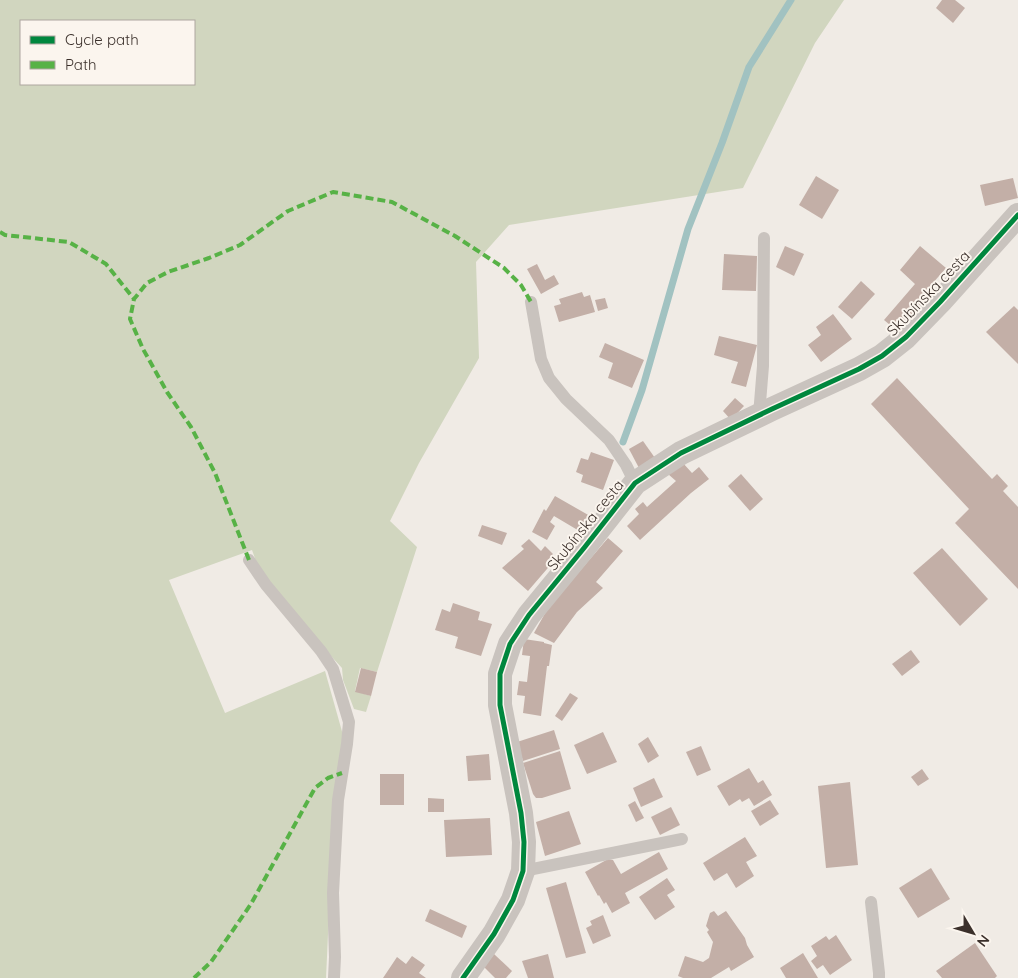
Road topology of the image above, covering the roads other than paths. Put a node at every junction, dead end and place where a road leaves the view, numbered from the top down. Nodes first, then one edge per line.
1 (1018, 215) edge
2 (764, 238) dead end
3 (531, 302) dead end
4 (759, 415) junction
5 (635, 483) junction
6 (249, 560) dead end
7 (682, 839) dead end
8 (523, 871) junction
9 (871, 902) dead end
10 (334, 978) edge
11 (463, 978) edge
12 (879, 978) edge

1 - 4 street, Skubínska cesta
2 - 4 lane
3 - 5 lane, Skubínska cesta
4 - 5 street, Skubínska cesta
5 - 8 street, Skubínska cesta
6 - 10 lane
7 - 8 lane
8 - 11 street, Skubínska cesta
9 - 12 lane

